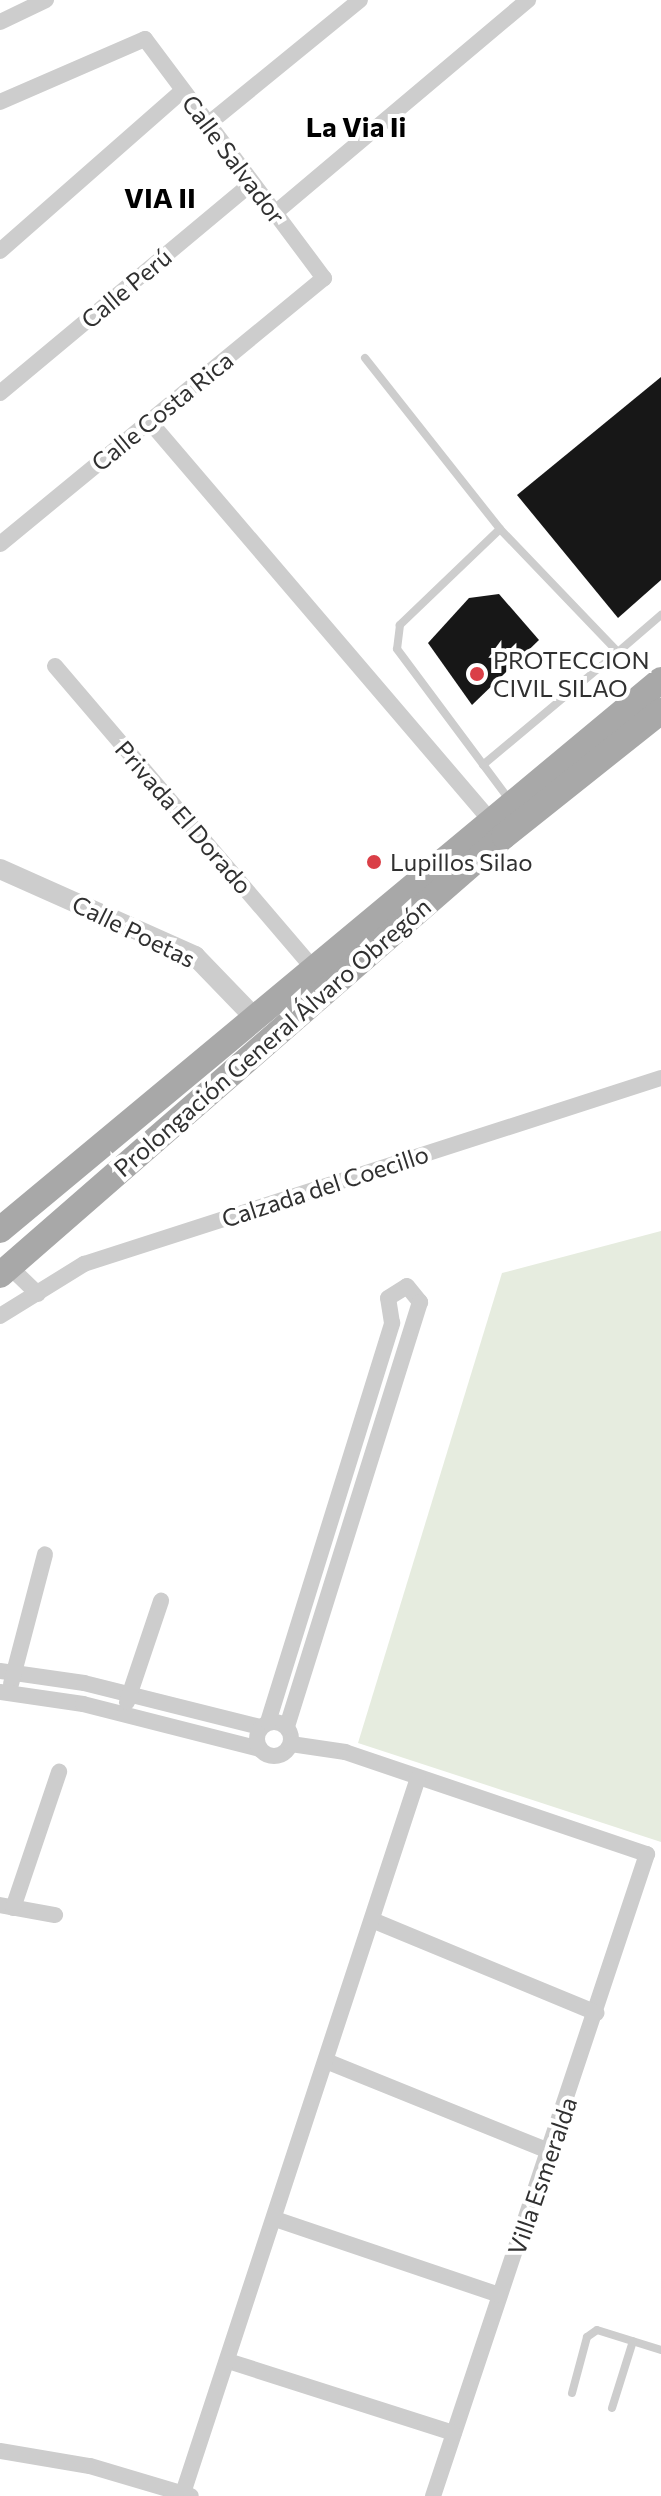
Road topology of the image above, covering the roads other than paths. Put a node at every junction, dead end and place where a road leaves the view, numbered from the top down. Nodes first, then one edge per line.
1 (46, 0) edge
2 (360, 0) edge
3 (528, 0) edge
4 (0, 22) edge
5 (182, 91) junction
6 (0, 102) edge
7 (208, 124) junction
8 (251, 184) junction
9 (275, 213) junction
10 (0, 251) edge
11 (324, 278) joint
12 (365, 358) dead end
13 (0, 393) edge
14 (150, 422) junction
15 (500, 529) junction
16 (0, 544) edge
17 (661, 615) edge
18 (618, 652) junction
19 (55, 666) dead end
20 (661, 680) edge
21 (661, 711) edge
22 (483, 765) junction
23 (511, 803) junction
24 (497, 828) junction
25 (0, 869) edge
26 (314, 969) junction
27 (253, 1016) junction
28 (661, 1078) edge
29 (0, 1233) edge
30 (14, 1265) edge
31 (38, 1294) junction
32 (0, 1316) edge
33 (327, 1531) junction
34 (347, 1536) junction
35 (45, 1554) dead end
36 (161, 1601) dead end
37 (6, 1672) edge
38 (5, 1693) edge
39 (129, 1695) junction
40 (124, 1714) junction
41 (264, 1724) junction
42 (287, 1727) junction
43 (291, 1744) junction
44 (259, 1749) junction
45 (59, 1772) dead end
46 (418, 1778) junction
47 (7, 1907) edge
48 (55, 1915) dead end
49 (372, 1920) junction
50 (597, 2013) junction
51 (326, 2061) junction
52 (551, 2152) junction
53 (275, 2219) junction
54 (499, 2295) junction
55 (633, 2341) junction
56 (661, 2350) edge
57 (228, 2361) junction
58 (572, 2393) dead end
59 (612, 2408) dead end
60 (454, 2433) junction
61 (0, 2451) edge
62 (187, 2495) edge
63 (433, 2496) edge

1 - 4 street
2 - 7 street
3 - 9 street
5 - 6 street, Calle Salvador
5 - 7 street, Calle Salvador
5 - 10 street
7 - 8 street, Calle Salvador
8 - 9 street, Calle Salvador
8 - 13 street, Calle Perú
9 - 11 street, Calle Salvador
11 - 14 street, Calle Costa Rica
12 - 15 lane
14 - 16 street, Calle Costa Rica
14 - 24 street
15 - 18 lane
15 - 22 lane
17 - 18 lane
18 - 22 lane
19 - 26 street, Privada El Dorado
20 - 23 main road, Prolongación General Álvaro Obregón
21 - 24 main road, Prolongación General Álvaro Obregón
22 - 23 lane
23 - 24 main road, Prolongación General Álvaro Obregón
24 - 26 main road, Prolongación General Álvaro Obregón
24 - 30 main road, Prolongación General Álvaro Obregón
25 - 27 street, Calle Poetas
26 - 27 main road, Prolongación General Álvaro Obregón
27 - 29 main road, Prolongación General Álvaro Obregón
28 - 31 street, Calzada del Coecillo
29 - 30 main road
30 - 31 street
31 - 32 street, Calzada del Coecillo
33 - 34 street
33 - 34 street
33 - 41 street
34 - 42 street
35 - 37 street
36 - 39 street
37 - 38 street
37 - 39 street
38 - 40 street
39 - 40 street
39 - 41 street
40 - 44 street
41 - 42 street
41 - 44 street
42 - 43 street
43 - 44 street
43 - 46 street
45 - 47 street
46 - 49 street
46 - 50 street, Villa Esmeralda
47 - 48 street
49 - 50 street
49 - 51 street
50 - 52 street, Villa Esmeralda
51 - 52 street
51 - 53 street
52 - 54 street, Villa Esmeralda
53 - 54 street
53 - 57 street
54 - 60 street, Villa Esmeralda
55 - 56 lane
55 - 58 lane
55 - 59 lane
57 - 60 street
57 - 62 street
60 - 63 street, Villa Esmeralda
61 - 62 street

